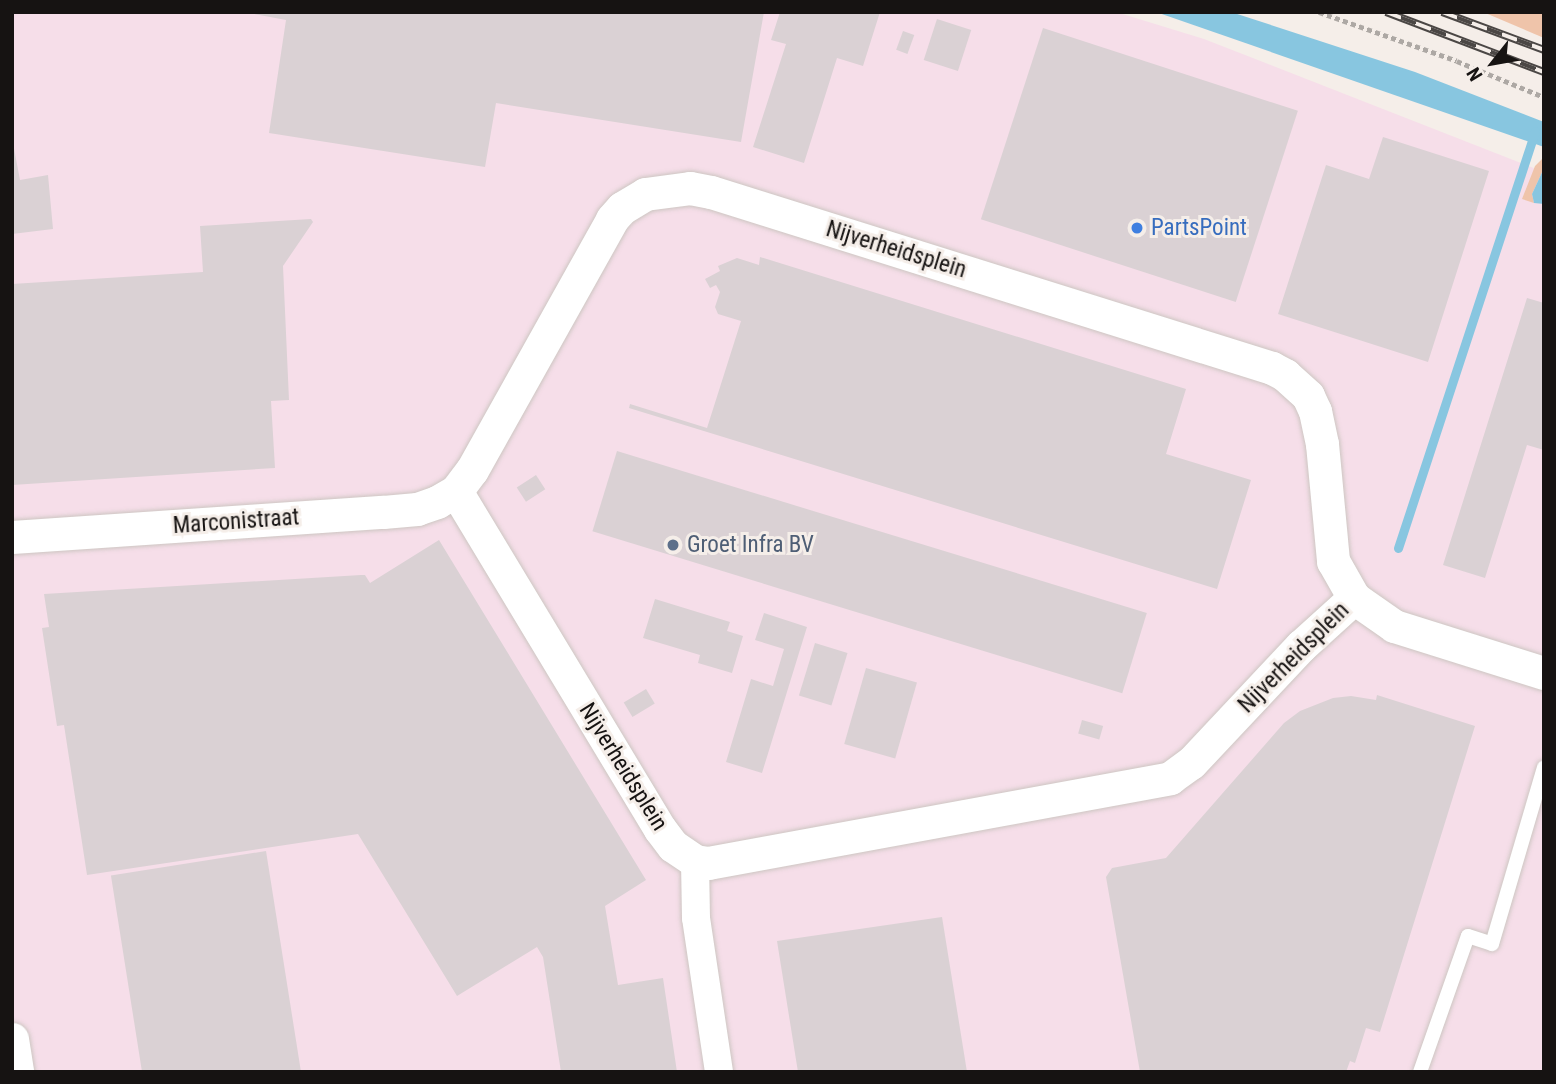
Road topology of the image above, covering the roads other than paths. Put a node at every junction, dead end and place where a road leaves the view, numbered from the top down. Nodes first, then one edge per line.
1 (456, 491) junction
2 (12, 537) edge
3 (1353, 598) junction
4 (1544, 673) edge
5 (1544, 767) edge
6 (695, 861) junction
7 (12, 1040) edge
8 (17, 1072) edge
9 (719, 1072) edge
10 (1420, 1072) edge

1 - 2 street, Marconistraat
1 - 3 street, Nijverheidsplein
1 - 6 street, Nijverheidsplein
3 - 4 street
3 - 6 street, Nijverheidsplein
5 - 10 lane
6 - 9 street
7 - 8 street

